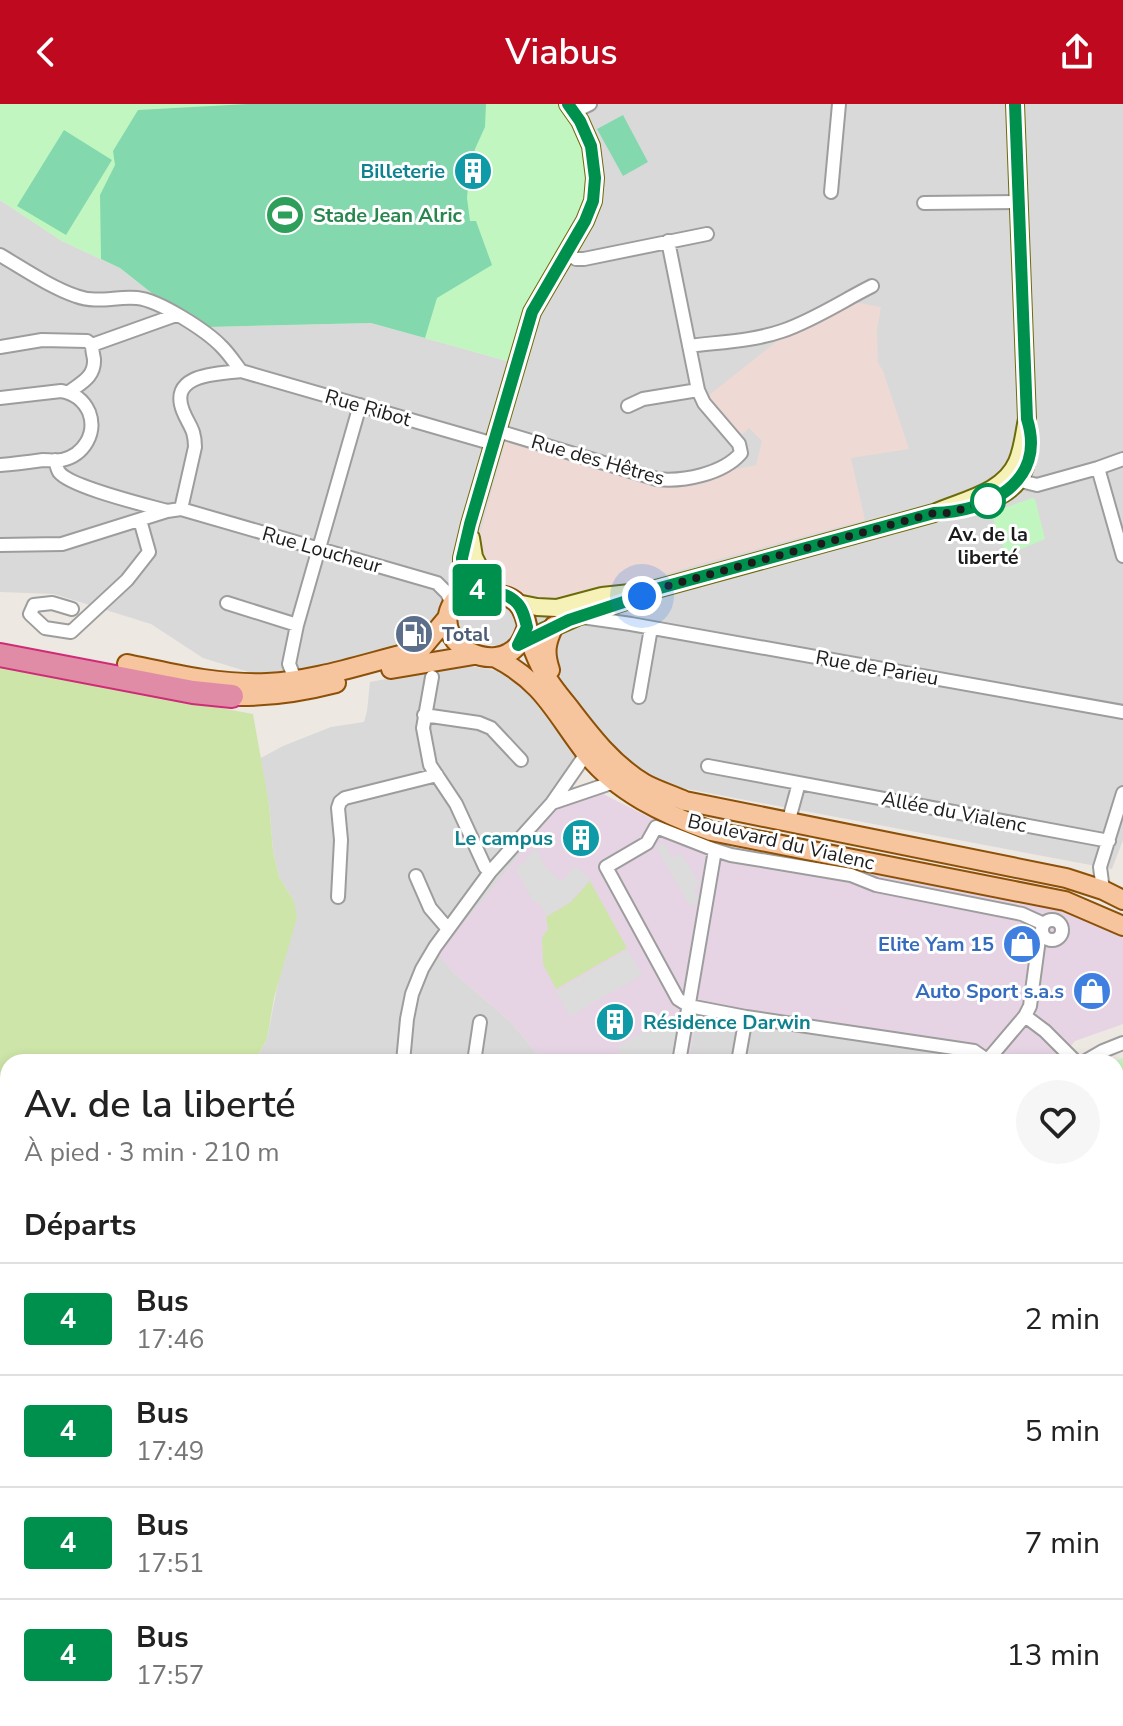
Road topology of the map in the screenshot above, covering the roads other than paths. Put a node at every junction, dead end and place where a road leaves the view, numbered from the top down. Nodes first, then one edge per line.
1 (590, 104) edge
2 (839, 104) edge
3 (1015, 104) edge
4 (571, 108) edge
5 (831, 192) dead end
6 (1020, 202) junction
7 (924, 203) dead end
8 (707, 234) dead end
9 (668, 241) junction
10 (566, 253) junction
11 (0, 255) edge
12 (872, 286) dead end
13 (176, 315) junction
14 (92, 345) junction
15 (689, 346) junction
16 (0, 347) edge
17 (241, 371) junction
18 (698, 390) junction
19 (69, 392) junction
20 (0, 398) edge
21 (360, 405) junction
22 (628, 406) dead end
23 (496, 438) junction
24 (1123, 459) edge
25 (55, 460) junction
26 (0, 465) edge
27 (1098, 468) junction
28 (1016, 476) junction
29 (1037, 485) junction
30 (986, 502) junction
31 (181, 509) junction
32 (167, 511) junction
33 (934, 513) junction
34 (140, 520) junction
35 (470, 524) junction
36 (0, 545) edge
37 (320, 550) junction
38 (1123, 556) edge
39 (492, 592) junction
40 (608, 601) junction
41 (227, 603) dead end
42 (517, 603) junction
43 (454, 605) junction
44 (72, 609) dead end
45 (577, 617) junction
46 (631, 624) junction
47 (297, 625) junction
48 (554, 626) junction
49 (651, 628) junction
50 (525, 637) junction
51 (0, 639) edge
52 (0, 655) edge
53 (474, 655) junction
54 (496, 658) junction
55 (127, 664) joint
56 (432, 677) dead end
57 (295, 679) junction
58 (559, 695) junction
59 (232, 696) joint
60 (639, 697) dead end
61 (1123, 712) edge
62 (424, 715) junction
63 (586, 754) junction
64 (521, 760) dead end
65 (708, 766) dead end
66 (437, 775) junction
67 (614, 782) junction
68 (799, 783) junction
69 (1123, 793) edge
70 (633, 795) junction
71 (552, 803) junction
72 (788, 823) junction
73 (656, 827) junction
74 (1109, 841) junction
75 (715, 850) junction
76 (854, 863) junction
77 (1100, 867) junction
78 (806, 868) junction
79 (490, 872) junction
80 (416, 876) dead end
81 (1083, 882) junction
82 (1103, 890) junction
83 (338, 897) dead end
84 (1123, 900) edge
85 (1123, 926) edge
86 (1043, 928) junction
87 (448, 929) junction
88 (1033, 990) junction
89 (689, 1006) junction
90 (1025, 1016) junction
91 (746, 1017) junction
92 (480, 1022) dead end
93 (1123, 1043) edge
94 (404, 1054) edge
95 (475, 1054) edge
96 (680, 1054) edge
97 (739, 1054) edge
98 (978, 1054) edge
99 (992, 1054) edge
100 (1068, 1054) edge
101 (1098, 1054) edge

1 - 4 street
2 - 5 street
3 - 6 street
4 - 10 street
6 - 7 street
6 - 28 street
8 - 9 street
9 - 10 street
9 - 15 street
10 - 23 street
11 - 13 street
12 - 15 street
13 - 14 street
13 - 17 street
14 - 16 street
14 - 19 street
15 - 18 street
17 - 21 street, Rue Ribot
17 - 31 street
18 - 22 street
18 - 23 street, Rue des Hêtres
19 - 20 street
19 - 25 street
21 - 23 street, Rue Ribot
21 - 37 street
23 - 35 street
24 - 27 street
25 - 26 street
25 - 32 street
27 - 29 street
27 - 38 street
28 - 29 street
28 - 30 street
28 - 33 street
29 - 30 street
30 - 33 street
31 - 32 street
31 - 37 street, Rue Loucheur
32 - 34 street
33 - 40 street
34 - 36 street
34 - 44 street
35 - 39 street
35 - 43 street
37 - 43 street, Rue Loucheur
37 - 47 street
39 - 42 main road
39 - 43 main road
40 - 42 street
40 - 45 street
40 - 46 street
41 - 47 street
42 - 50 main road
43 - 53 main road
43 - 57 main road
45 - 46 street, Rue de Parieu
45 - 48 street
46 - 49 street, Rue de Parieu
47 - 57 street
48 - 50 street
48 - 58 main road
49 - 60 street
49 - 61 street, Rue de Parieu
50 - 54 main road
50 - 58 main road, Boulevard du Vialenc
51 - 55 highway
52 - 59 highway
53 - 54 main road
53 - 59 main road
54 - 63 main road, Boulevard du Vialenc
55 - 57 main road
56 - 62 street
58 - 72 main road, Boulevard du Vialenc
62 - 64 street
62 - 66 street
63 - 67 main road, Boulevard du Vialenc
63 - 71 street
65 - 68 street, Allée du Vialenc
66 - 79 street
66 - 83 street
67 - 70 main road, Boulevard du Vialenc
67 - 71 street
68 - 72 street
68 - 74 street, Allée du Vialenc
69 - 74 street
70 - 73 street
70 - 76 main road, Boulevard du Vialenc
71 - 79 street
72 - 81 main road, Boulevard du Vialenc
73 - 75 street
73 - 89 street
74 - 77 street
75 - 78 street
75 - 89 street
76 - 78 street
76 - 85 main road, Boulevard du Vialenc
77 - 81 street
77 - 82 street
78 - 86 street
79 - 87 street
80 - 87 street
81 - 82 main road, Boulevard du Vialenc
82 - 84 main road, Boulevard du Vialenc
86 - 88 street
86 - 88 street
87 - 94 street
88 - 90 street
89 - 91 street
89 - 96 street
90 - 99 street
90 - 100 street
91 - 97 street
91 - 98 street
92 - 95 street
93 - 101 street

